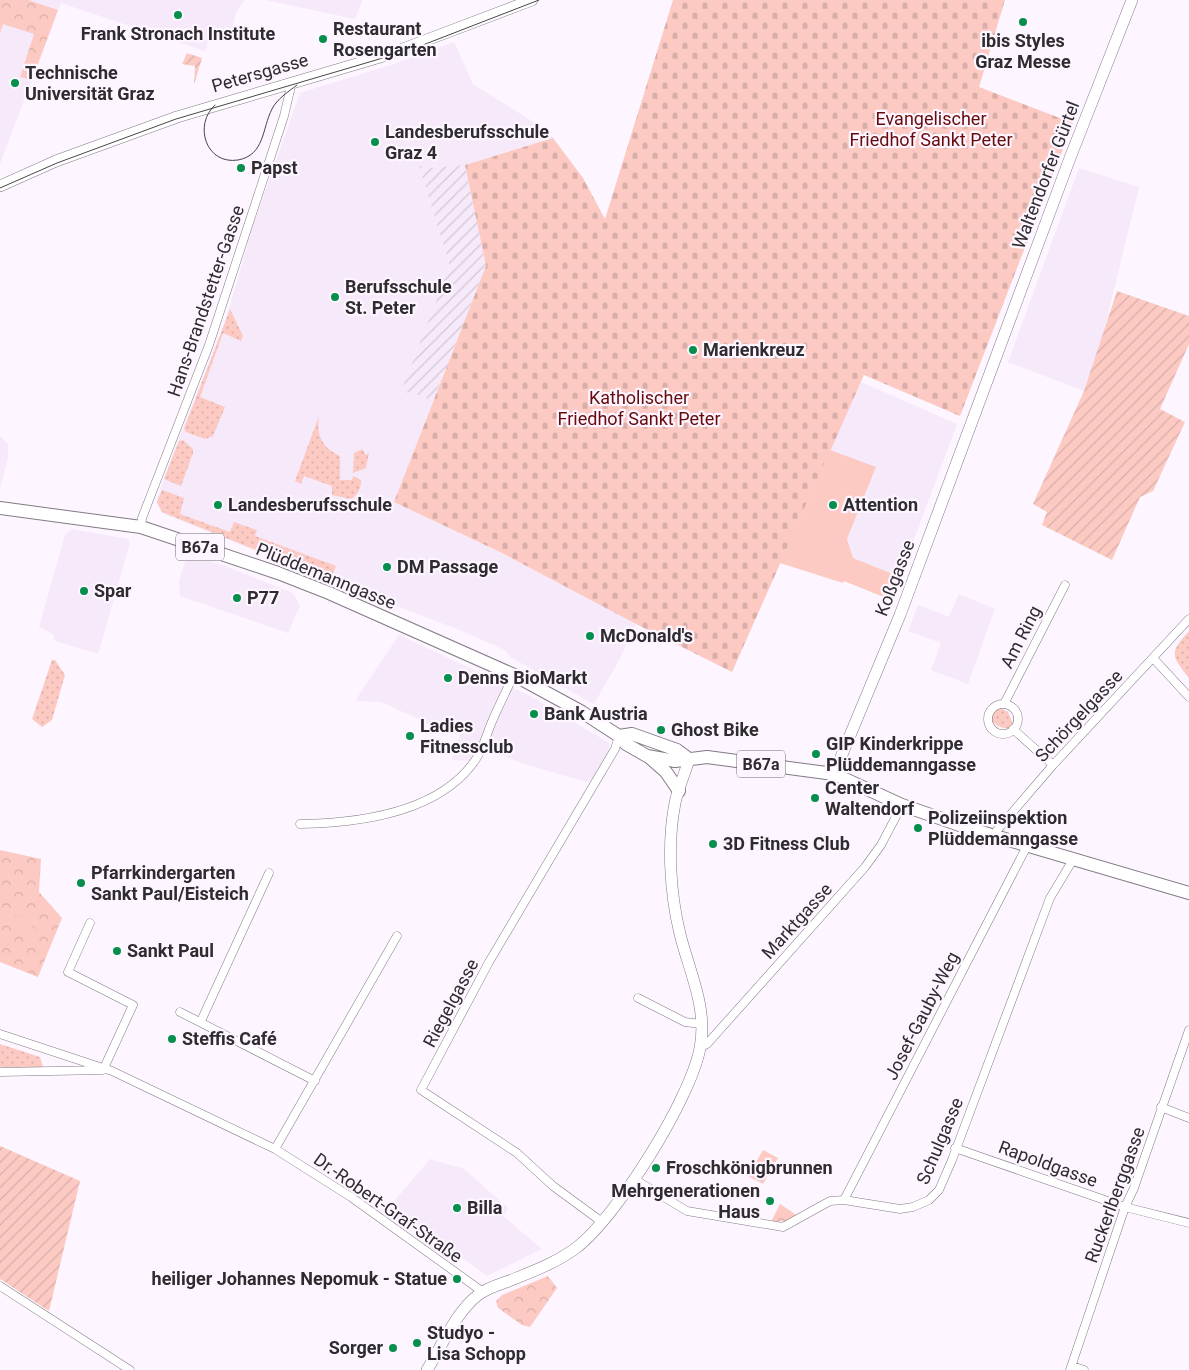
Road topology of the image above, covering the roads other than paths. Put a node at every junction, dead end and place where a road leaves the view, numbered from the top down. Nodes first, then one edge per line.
1 (532, 0) edge
2 (1132, 0) edge
3 (292, 82) junction
4 (0, 186) edge
5 (993, 364) joint
6 (0, 508) edge
7 (140, 528) junction
8 (1065, 585) dead end
9 (1189, 620) edge
10 (1153, 658) junction
11 (514, 675) junction
12 (1189, 697) edge
13 (1004, 704) junction
14 (1013, 729) junction
15 (619, 736) junction
16 (648, 756) junction
17 (689, 760) junction
18 (1054, 765) junction
19 (834, 774) junction
20 (678, 790) junction
21 (902, 805) junction
22 (300, 824) dead end
23 (994, 835) junction
24 (1027, 846) junction
25 (1074, 858) junction
26 (269, 872) dead end
27 (1189, 892) edge
28 (90, 923) dead end
29 (397, 936) dead end
30 (638, 998) dead end
31 (180, 1012) dead end
32 (201, 1021) junction
33 (701, 1024) junction
34 (1189, 1030) edge
35 (0, 1034) edge
36 (701, 1047) junction
37 (104, 1068) junction
38 (0, 1072) edge
39 (315, 1081) junction
40 (1162, 1107) junction
41 (1189, 1118) edge
42 (955, 1148) junction
43 (276, 1149) junction
44 (634, 1179) junction
45 (844, 1200) junction
46 (1125, 1207) junction
47 (602, 1222) junction
48 (1189, 1222) edge
49 (0, 1286) edge
50 (483, 1292) junction
51 (1071, 1368) edge
52 (130, 1370) edge
53 (428, 1370) edge
54 (1084, 1370) edge

1 - 3 main road, Petersgasse
2 - 5 main road, Waltendorfer Gürtel
3 - 4 main road, Petersgasse
3 - 7 street, Hans-Brandstetter-Gasse
5 - 19 main road, Koßgasse
6 - 7 main road, Plüddemanngasse / B67a
7 - 11 main road, Plüddemanngasse / B67a
8 - 13 street, Am Ring
9 - 10 street, Schörgelgasse
10 - 12 street
10 - 18 street, Schörgelgasse
11 - 15 main road, Plüddemanngasse / B67a
11 - 22 street
13 - 14 street
13 - 14 street, Am Ring
14 - 18 street
15 - 16 main road, Plüddemanngasse / B67a
15 - 17 main road, Plüddemanngasse / B67a
15 - 47 street, Riegelgasse
16 - 17 main road, Plüddemanngasse / B67a
16 - 20 main road
17 - 19 main road, Plüddemanngasse / B67a
17 - 20 main road
18 - 23 street, Schörgelgasse
19 - 21 main road, Plüddemanngasse / B67a
20 - 33 main road
21 - 23 main road, Plüddemanngasse / B67a
21 - 36 street, Marktgasse
23 - 24 main road, Plüddemanngasse / B67a
24 - 25 main road, Plüddemanngasse / B67a
24 - 45 street, Josef-Gauby-Weg
25 - 27 main road, Plüddemanngasse / B67a
25 - 42 street, Schulgasse
26 - 32 street
28 - 37 street
29 - 39 street
30 - 33 street
31 - 32 street
32 - 39 street
33 - 36 main road
34 - 40 street, Ruckerlberggasse
35 - 37 street, Dr.-Robert-Graf-Straße
36 - 44 main road
37 - 38 street
37 - 43 street, Dr.-Robert-Graf-Straße
39 - 43 street
40 - 41 street
40 - 46 street, Ruckerlberggasse
42 - 45 street, Schulgasse
42 - 46 street, Rapoldgasse
43 - 50 street, Dr.-Robert-Graf-Straße
44 - 45 street, Schulgasse
44 - 47 main road
46 - 48 street, Rapoldgasse
46 - 51 street, Ruckerlberggasse
47 - 50 main road
49 - 52 street
50 - 53 main road
51 - 54 street

